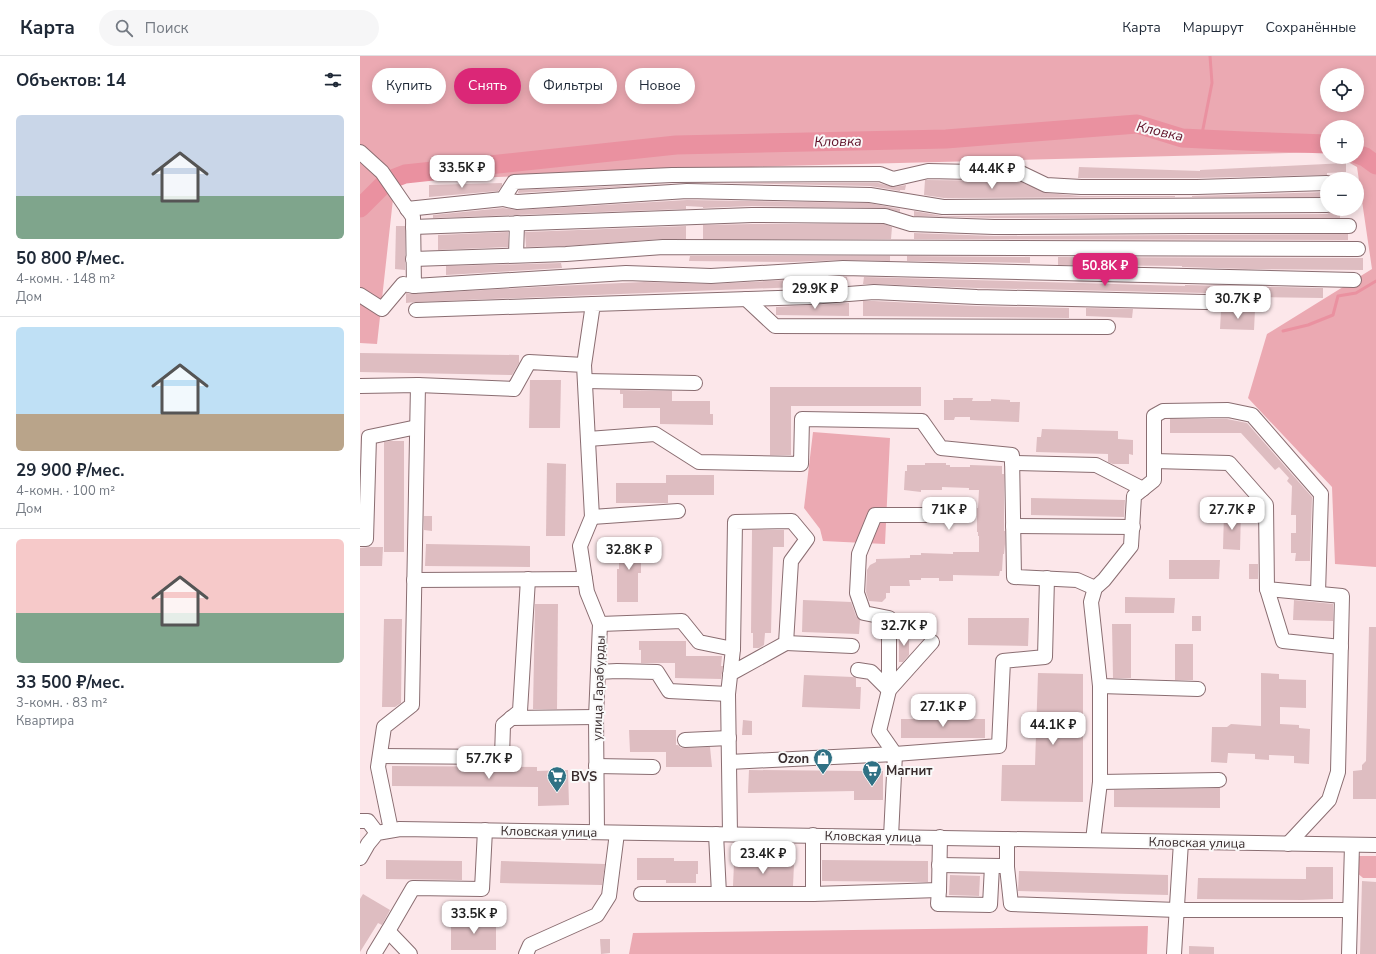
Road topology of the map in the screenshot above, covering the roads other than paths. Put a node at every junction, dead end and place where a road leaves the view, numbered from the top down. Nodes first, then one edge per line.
1 (360, 152) edge
2 (1320, 183) edge
3 (503, 199) junction
4 (1320, 205) edge
5 (407, 209) junction
6 (516, 223) junction
7 (1349, 226) dead end
8 (413, 227) junction
9 (1358, 249) dead end
10 (516, 255) junction
11 (413, 259) junction
12 (1354, 280) dead end
13 (414, 286) junction
14 (360, 295) edge
15 (746, 299) junction
16 (1250, 303) dead end
17 (593, 304) junction
18 (416, 310) dead end
19 (1108, 328) dead end
20 (584, 365) junction
21 (585, 381) junction
22 (695, 383) dead end
23 (418, 385) junction
24 (360, 386) edge
25 (417, 427) junction
26 (588, 439) junction
27 (1154, 461) junction
28 (1012, 463) junction
29 (1143, 489) junction
30 (678, 511) dead end
31 (959, 516) dead end
32 (592, 517) junction
33 (1013, 526) junction
34 (1133, 527) junction
35 (360, 539) edge
36 (1047, 578) junction
37 (528, 579) junction
38 (585, 579) junction
39 (414, 580) junction
40 (1096, 588) junction
41 (1267, 589) junction
42 (1318, 593) junction
43 (600, 624) junction
44 (932, 642) dead end
45 (786, 643) junction
46 (852, 646) dead end
47 (1340, 647) junction
48 (733, 649) junction
49 (858, 670) dead end
50 (598, 672) junction
51 (730, 674) junction
52 (1100, 686) junction
53 (1198, 689) dead end
54 (889, 690) junction
55 (728, 694) junction
56 (596, 717) junction
57 (511, 718) junction
58 (728, 738) junction
59 (685, 740) dead end
60 (894, 754) junction
61 (380, 756) junction
62 (729, 762) junction
63 (596, 766) junction
64 (652, 767) dead end
65 (1219, 780) dead end
66 (1100, 782) junction
67 (360, 821) edge
68 (485, 830) junction
69 (384, 832) junction
70 (597, 832) junction
71 (617, 833) junction
72 (723, 834) junction
73 (814, 836) junction
74 (892, 837) junction
75 (940, 838) junction
76 (1007, 839) junction
77 (1093, 840) junction
78 (1181, 842) junction
79 (1288, 844) junction
80 (1352, 845) junction
81 (1376, 845) edge
82 (360, 858) edge
83 (939, 865) junction
84 (992, 866) junction
85 (1007, 867) junction
86 (939, 890) junction
87 (641, 894) dead end
88 (719, 894) junction
89 (812, 894) junction
90 (1177, 910) junction
91 (1349, 910) junction
92 (388, 931) junction
93 (374, 954) edge
94 (410, 954) edge
95 (526, 954) edge
96 (1174, 954) edge
97 (1349, 954) edge

1 - 5 street
2 - 3 street
3 - 4 street
3 - 5 street
5 - 8 street
6 - 7 street
6 - 8 street
6 - 10 street
8 - 11 street
9 - 10 street
10 - 11 street
11 - 13 street
12 - 13 street
13 - 14 street
15 - 16 street
15 - 17 street
15 - 19 street
17 - 18 street
17 - 20 street, улица Гарабурды
20 - 21 street, улица Гарабурды
20 - 23 street
21 - 22 street
21 - 26 street, улица Гарабурды
23 - 24 street
23 - 25 street
25 - 35 street
25 - 39 street
26 - 28 street
26 - 32 street, улица Гарабурды
27 - 29 street
27 - 41 street
27 - 42 street
28 - 29 street
28 - 33 street
29 - 34 street
30 - 32 street
31 - 54 street
32 - 38 street, улица Гарабурды
33 - 34 street
33 - 36 street
34 - 40 street
36 - 40 street
36 - 60 street
37 - 38 street
37 - 39 street
37 - 57 street
38 - 43 street, улица Гарабурды
39 - 61 street
40 - 52 street
41 - 42 street
41 - 47 street
42 - 47 street
43 - 48 street
43 - 50 street, улица Гарабурды
44 - 54 street
45 - 46 street
45 - 48 street
45 - 51 street
47 - 79 street
48 - 51 street
49 - 54 street
50 - 55 street
50 - 56 street, улица Гарабурды
51 - 55 street
52 - 53 street
52 - 66 street
54 - 60 street
55 - 58 street
56 - 57 street
56 - 63 street, улица Гарабурды
57 - 61 street
58 - 59 street
58 - 62 street
60 - 62 street
60 - 74 street
61 - 69 street
62 - 72 street
63 - 64 street
63 - 70 street, улица Гарабурды
65 - 66 street
66 - 77 street
67 - 69 street
68 - 69 street, Кловская улица
68 - 70 street, Кловская улица
68 - 92 street
69 - 82 street
70 - 71 street, Кловская улица
71 - 72 street, Кловская улица
71 - 95 street
72 - 73 street, Кловская улица
72 - 88 street
73 - 74 street, Кловская улица
73 - 89 street
74 - 75 street, Кловская улица
75 - 76 street, Кловская улица
75 - 83 street
76 - 77 street, Кловская улица
76 - 85 street
77 - 78 street, Кловская улица
78 - 79 street, Кловская улица
78 - 90 street
79 - 80 street, Кловская улица
80 - 81 street, Кловская улица
80 - 91 street
83 - 84 street
83 - 86 street
84 - 85 street
84 - 86 street
85 - 90 street
86 - 89 street
87 - 88 street
88 - 89 street
90 - 91 street
90 - 96 street
91 - 97 street
92 - 93 street
92 - 94 street

